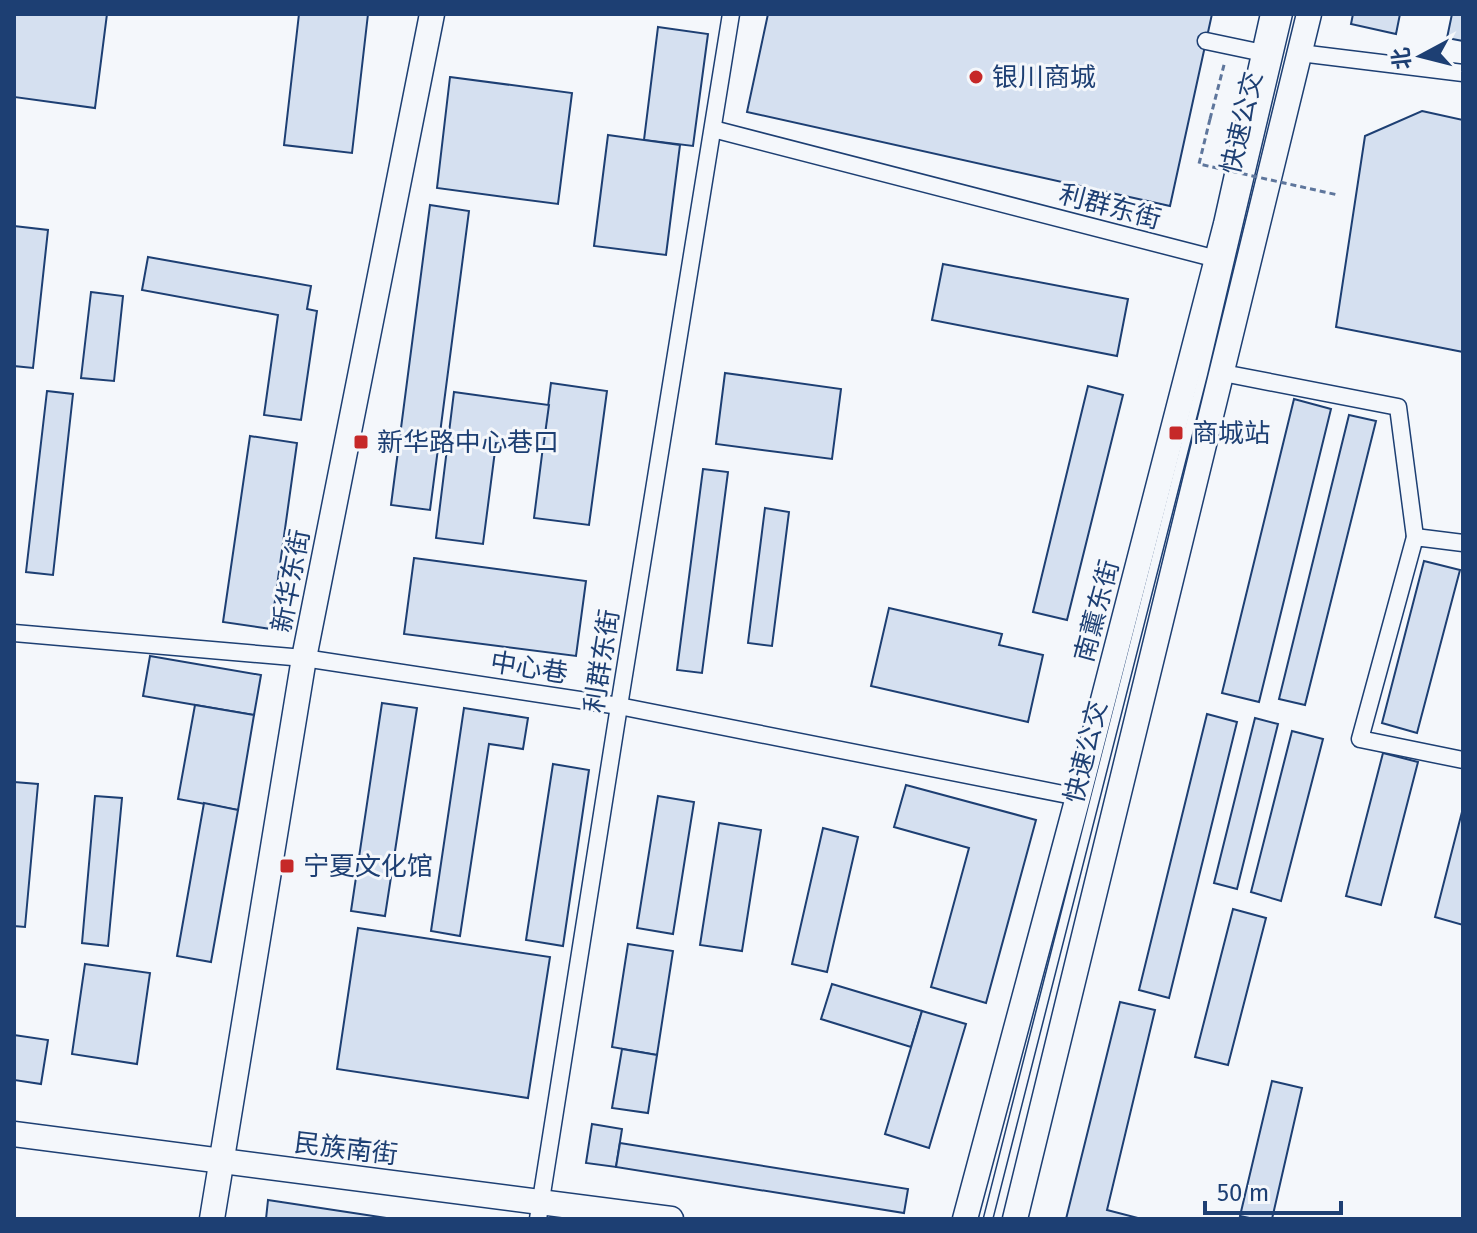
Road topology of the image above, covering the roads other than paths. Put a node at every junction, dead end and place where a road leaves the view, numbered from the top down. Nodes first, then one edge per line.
1 (432, 14) edge
2 (731, 14) edge
3 (1273, 14) edge
4 (1288, 14) edge
5 (1309, 14) edge
6 (1206, 41) dead end
7 (1263, 53) junction
8 (1300, 53) junction
9 (1463, 73) edge
10 (713, 129) junction
11 (1217, 259) junction
12 (1223, 373) junction
13 (1415, 537) junction
14 (1463, 543) edge
15 (14, 633) edge
16 (304, 658) junction
17 (619, 706) junction
18 (1463, 760) edge
19 (1078, 797) junction
20 (14, 1134) edge
21 (223, 1161) junction
22 (540, 1210) edge
23 (212, 1219) edge
24 (671, 1219) edge
25 (965, 1219) edge
26 (988, 1219) edge
27 (1015, 1219) edge

1 - 16 main road, 新华东街
2 - 10 street, 利群东街
3 - 7 main road, 南薰东街
4 - 26 lane, 快速公交
5 - 8 main road
6 - 7 street
7 - 11 main road, 南薰东街
8 - 9 street
8 - 12 main road
10 - 11 street, 利群东街
10 - 17 street, 利群东街
11 - 19 main road, 南薰东街
12 - 13 street
12 - 27 main road
13 - 14 street
13 - 18 street
15 - 16 street, 中心巷
16 - 17 street, 中心巷
16 - 21 main road, 新华东街
17 - 19 street, 中心巷
17 - 22 street, 利群东街
19 - 25 main road, 南薰东街
20 - 21 main road, 民族南街
21 - 22 main road, 民族南街
21 - 23 main road, 新华东街
22 - 24 main road, 民族南街

